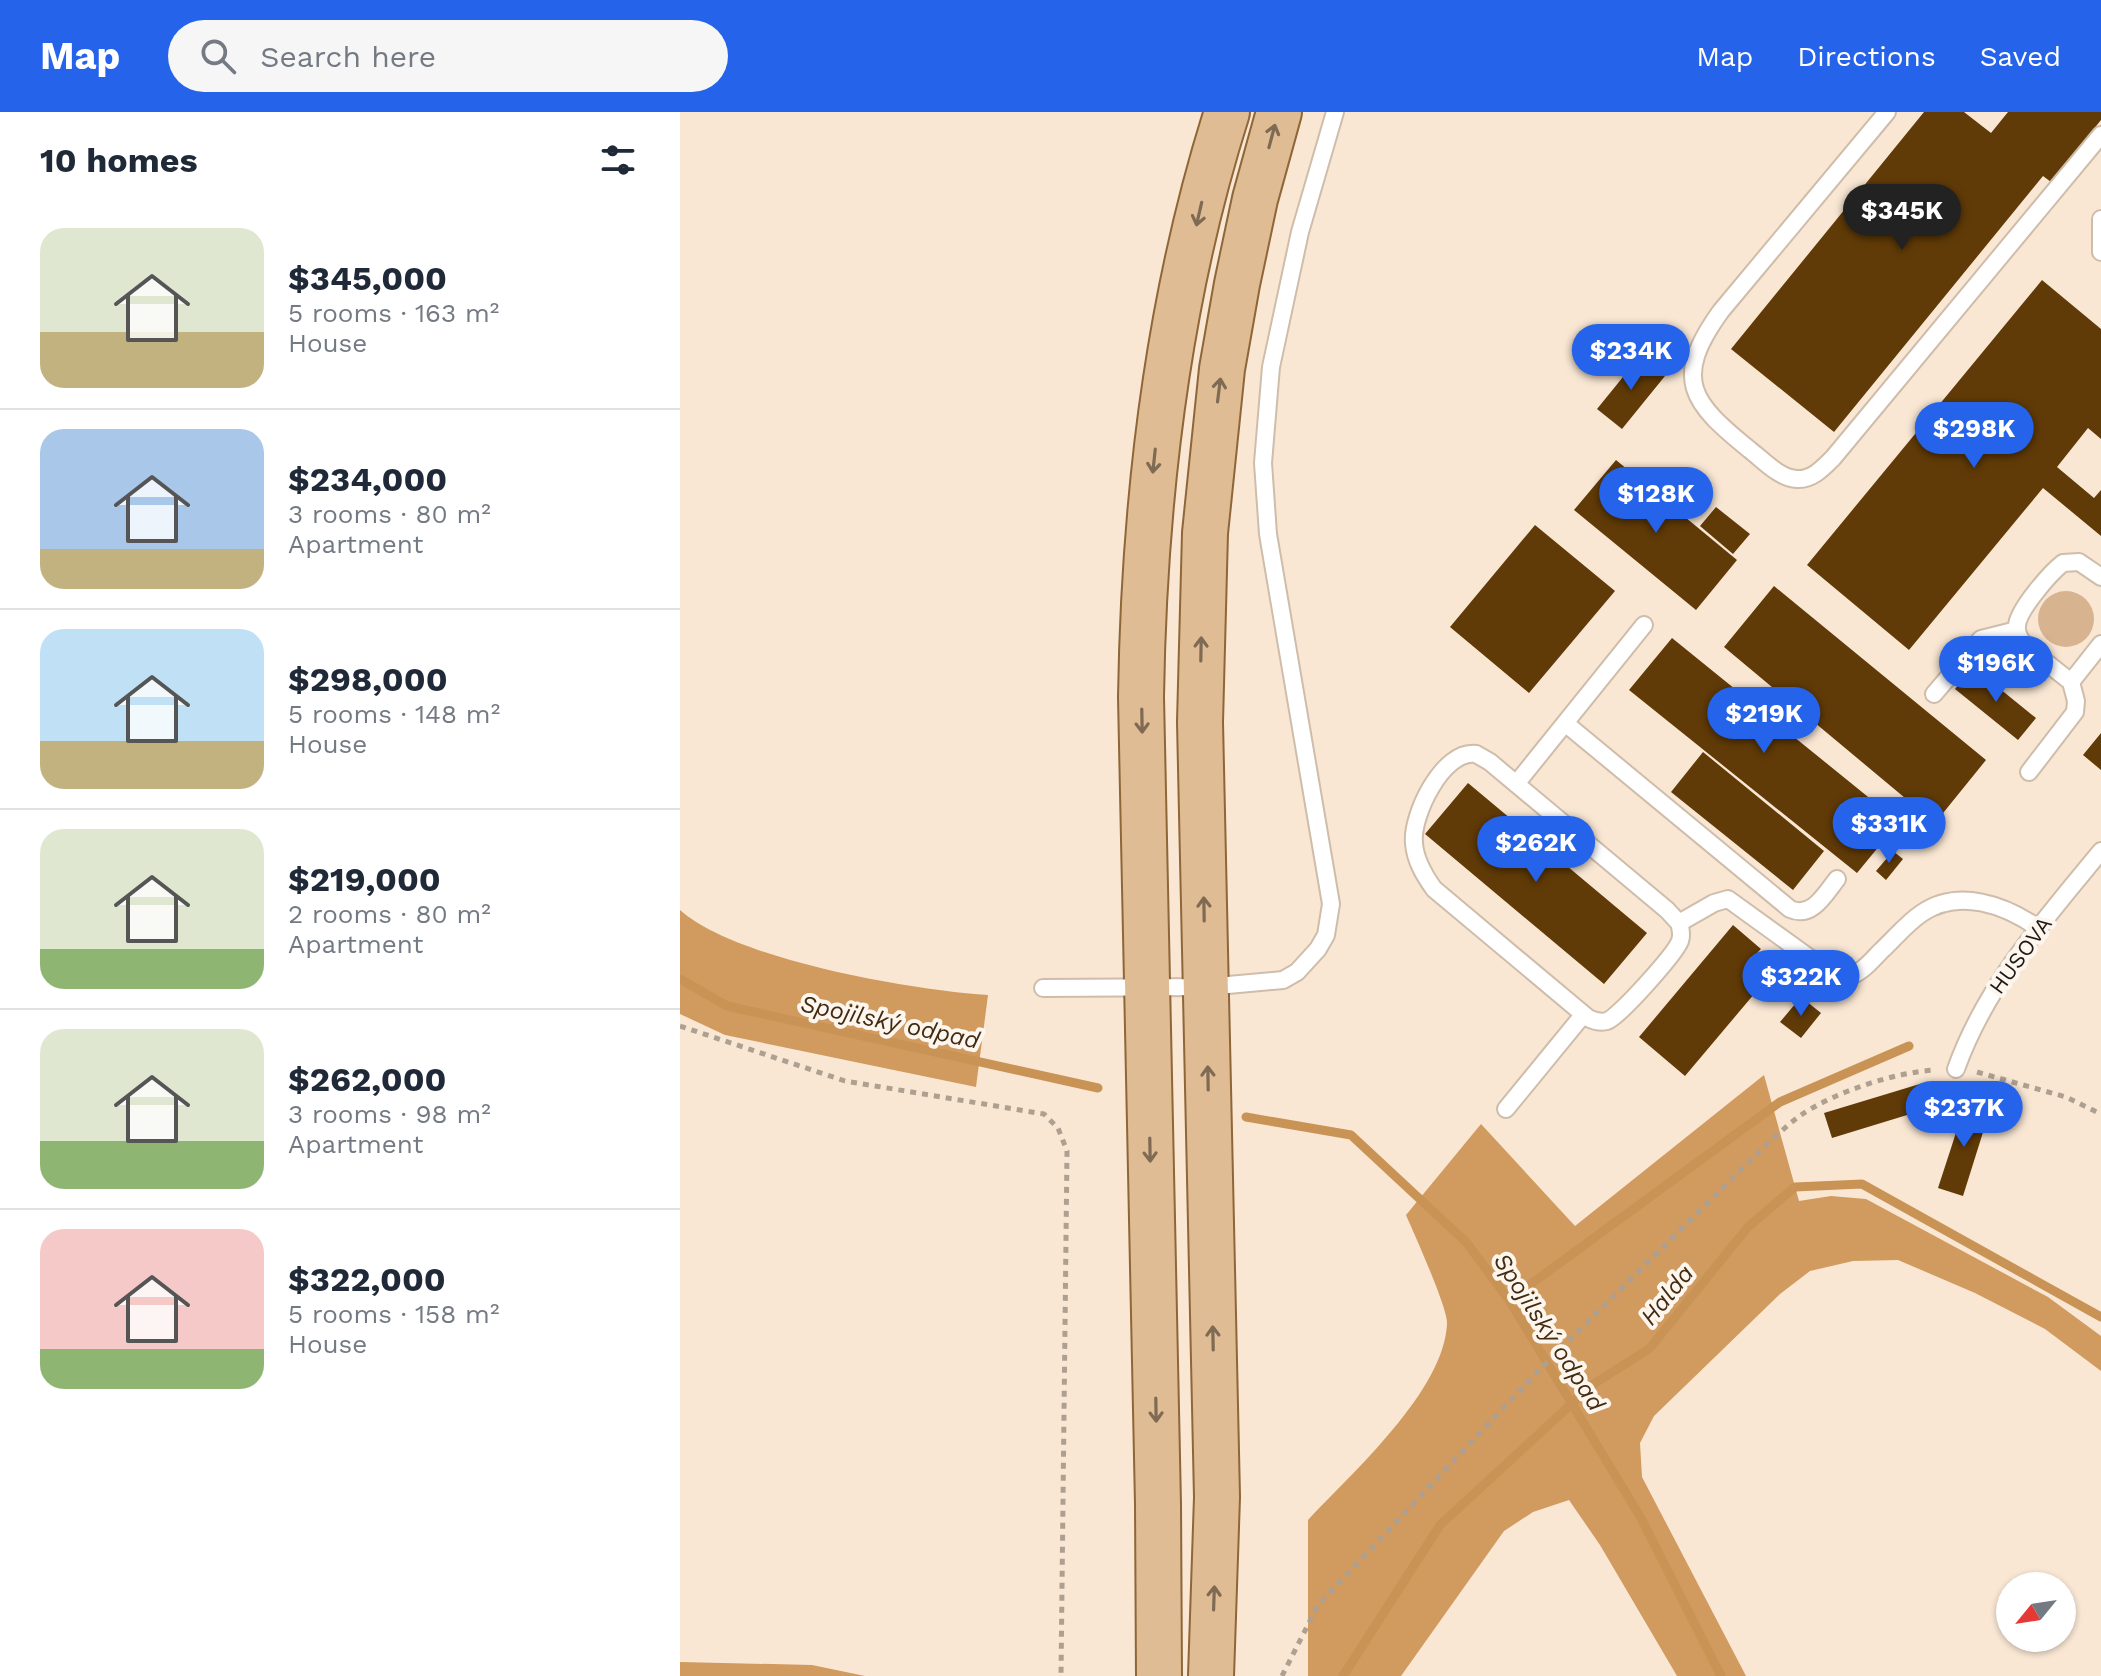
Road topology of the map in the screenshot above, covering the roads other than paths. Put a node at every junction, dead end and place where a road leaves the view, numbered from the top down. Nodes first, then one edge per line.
1 (1227, 112) edge
2 (1279, 112) edge
3 (1335, 112) edge
4 (1887, 112) edge
5 (2101, 135) edge
6 (2101, 219) edge
7 (2101, 252) edge
8 (2101, 577) edge
9 (1644, 625) dead end
10 (2017, 630) junction
11 (2101, 644) edge
12 (2071, 682) junction
13 (1934, 694) dead end
14 (1565, 723) junction
15 (2029, 772) dead end
16 (1516, 784) junction
17 (2101, 851) edge
18 (1837, 879) dead end
19 (1679, 923) junction
20 (2038, 928) junction
21 (1206, 987) junction
22 (1043, 988) dead end
23 (1146, 988) junction
24 (1583, 1015) junction
25 (1956, 1069) road end
26 (1506, 1109) dead end
27 (1159, 1676) edge
28 (1211, 1676) edge

1 -> 23 main road
21 -> 2 main road
3 - 21 lane
4 - 5 lane
6 - 7 lane
8 - 10 lane
9 - 14 lane
10 - 12 lane
10 - 13 lane
11 - 12 lane
12 - 15 lane
14 - 16 lane
14 - 18 lane
16 - 19 lane
16 - 24 lane
17 - 20 lane, HUSOVA
19 - 20 lane
19 - 24 lane
20 - 25 lane, HUSOVA
21 - 23 lane
28 -> 21 main road
22 - 23 lane
23 -> 27 main road
24 - 26 lane

